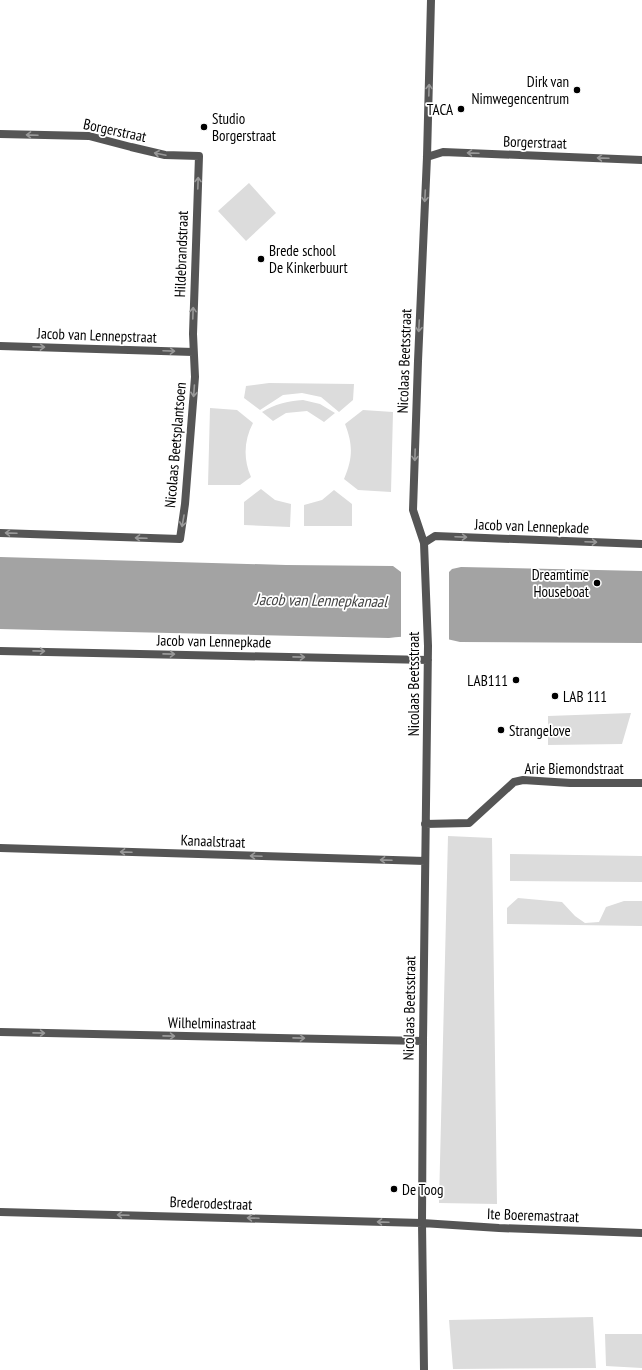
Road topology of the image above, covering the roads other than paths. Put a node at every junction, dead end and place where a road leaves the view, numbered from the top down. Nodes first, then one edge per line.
1 (431, 0) edge
2 (0, 134) edge
3 (199, 156) joint
4 (427, 157) junction
5 (642, 160) edge
6 (0, 346) edge
7 (193, 352) junction
8 (0, 533) edge
9 (424, 543) junction
10 (642, 544) edge
11 (0, 650) edge
12 (428, 660) junction
13 (642, 783) edge
14 (425, 824) junction
15 (0, 848) edge
16 (425, 861) junction
17 (0, 1032) edge
18 (423, 1041) junction
19 (0, 1212) edge
20 (422, 1223) junction
21 (642, 1233) edge
22 (424, 1370) edge

4 -> 1 street, Nicolaas Beetsstraat
3 -> 2 street, Borgerstraat
7 -> 3 street, Hildebrandstraat
5 -> 4 street, Borgerstraat
4 -> 9 street, Nicolaas Beetsstraat
6 -> 7 street, Jacob van Lennepstraat
7 -> 8 street, Nicolaas Beetsplantsoen
9 -> 10 street, Jacob van Lennepkade
9 - 12 street, Nicolaas Beetsstraat
11 -> 12 street, Jacob van Lennepkade
12 - 14 street, Nicolaas Beetsstraat
13 - 14 street, Arie Biemondstraat
14 - 16 street, Nicolaas Beetsstraat
16 -> 15 street, Kanaalstraat
16 - 18 street, Nicolaas Beetsstraat
17 -> 18 street, Wilhelminastraat
18 - 20 street, Nicolaas Beetsstraat
20 -> 19 street, Brederodestraat
20 - 21 street, Ite Boeremastraat
20 - 22 street, Nicolaas Beetsstraat

